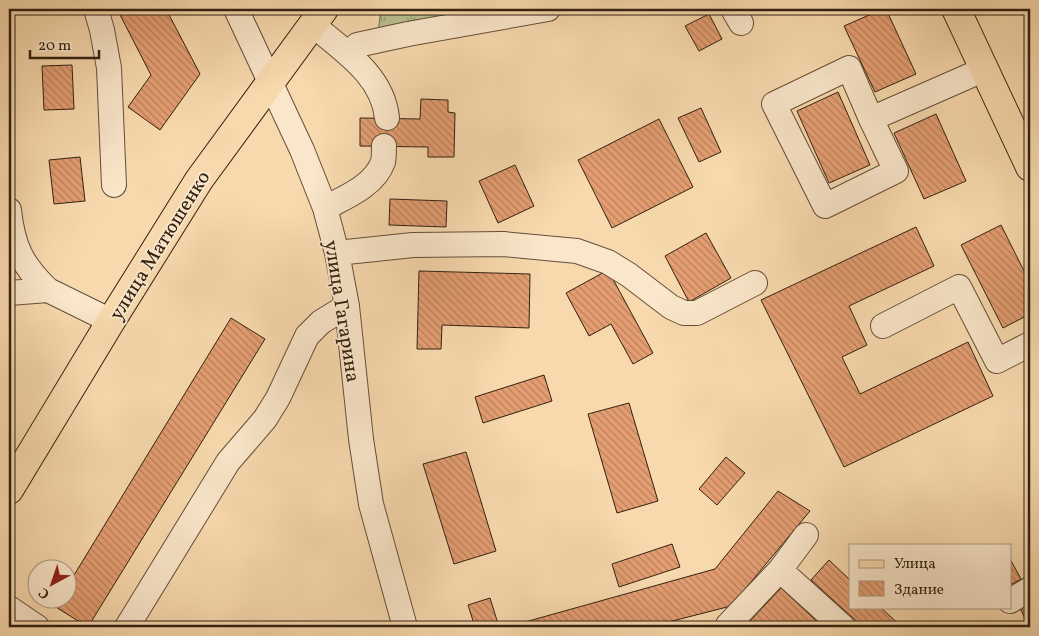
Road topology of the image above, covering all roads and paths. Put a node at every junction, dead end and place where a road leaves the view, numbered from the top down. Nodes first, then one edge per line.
1 (96, 9) edge
2 (236, 9) edge
3 (548, 9) edge
4 (956, 9) edge
5 (318, 17) edge
6 (349, 56) junction
7 (985, 69) junction
8 (269, 82) junction
9 (387, 118) dead end
10 (870, 119) junction
11 (384, 146) dead end
12 (1030, 167) edge
13 (114, 185) dead end
14 (326, 208) junction
15 (9, 210) edge
16 (337, 253) junction
17 (755, 283) dead end
18 (48, 290) junction
19 (9, 293) edge
20 (347, 306) junction
21 (111, 321) junction
22 (884, 326) dead end
23 (1030, 344) edge
24 (9, 490) edge
25 (806, 536) dead end
26 (780, 570) junction
27 (1030, 589) edge
28 (1012, 600) edge
29 (9, 608) edge
30 (726, 626) edge
31 (37, 627) edge
32 (127, 627) edge
33 (405, 627) edge
34 (843, 627) edge

1 - 13 street
2 - 8 street, улица Гагарина
3 - 6 street
4 - 7 main road
5 - 6 street
5 - 8 main road, улица Матюшенко
6 - 9 street
7 - 10 street
7 - 12 main road
8 - 14 street, улица Гагарина
8 - 21 main road, улица Матюшенко
10 - 10 street
11 - 14 street
14 - 16 street, улица Гагарина
15 - 18 street
16 - 17 street
16 - 20 street, улица Гагарина
18 - 19 street
18 - 21 street
20 - 32 street
20 - 33 street, улица Гагарина
21 - 24 main road, улица Матюшенко
22 - 23 street
25 - 26 street
26 - 30 street
26 - 34 street
27 - 28 street
29 - 31 street

